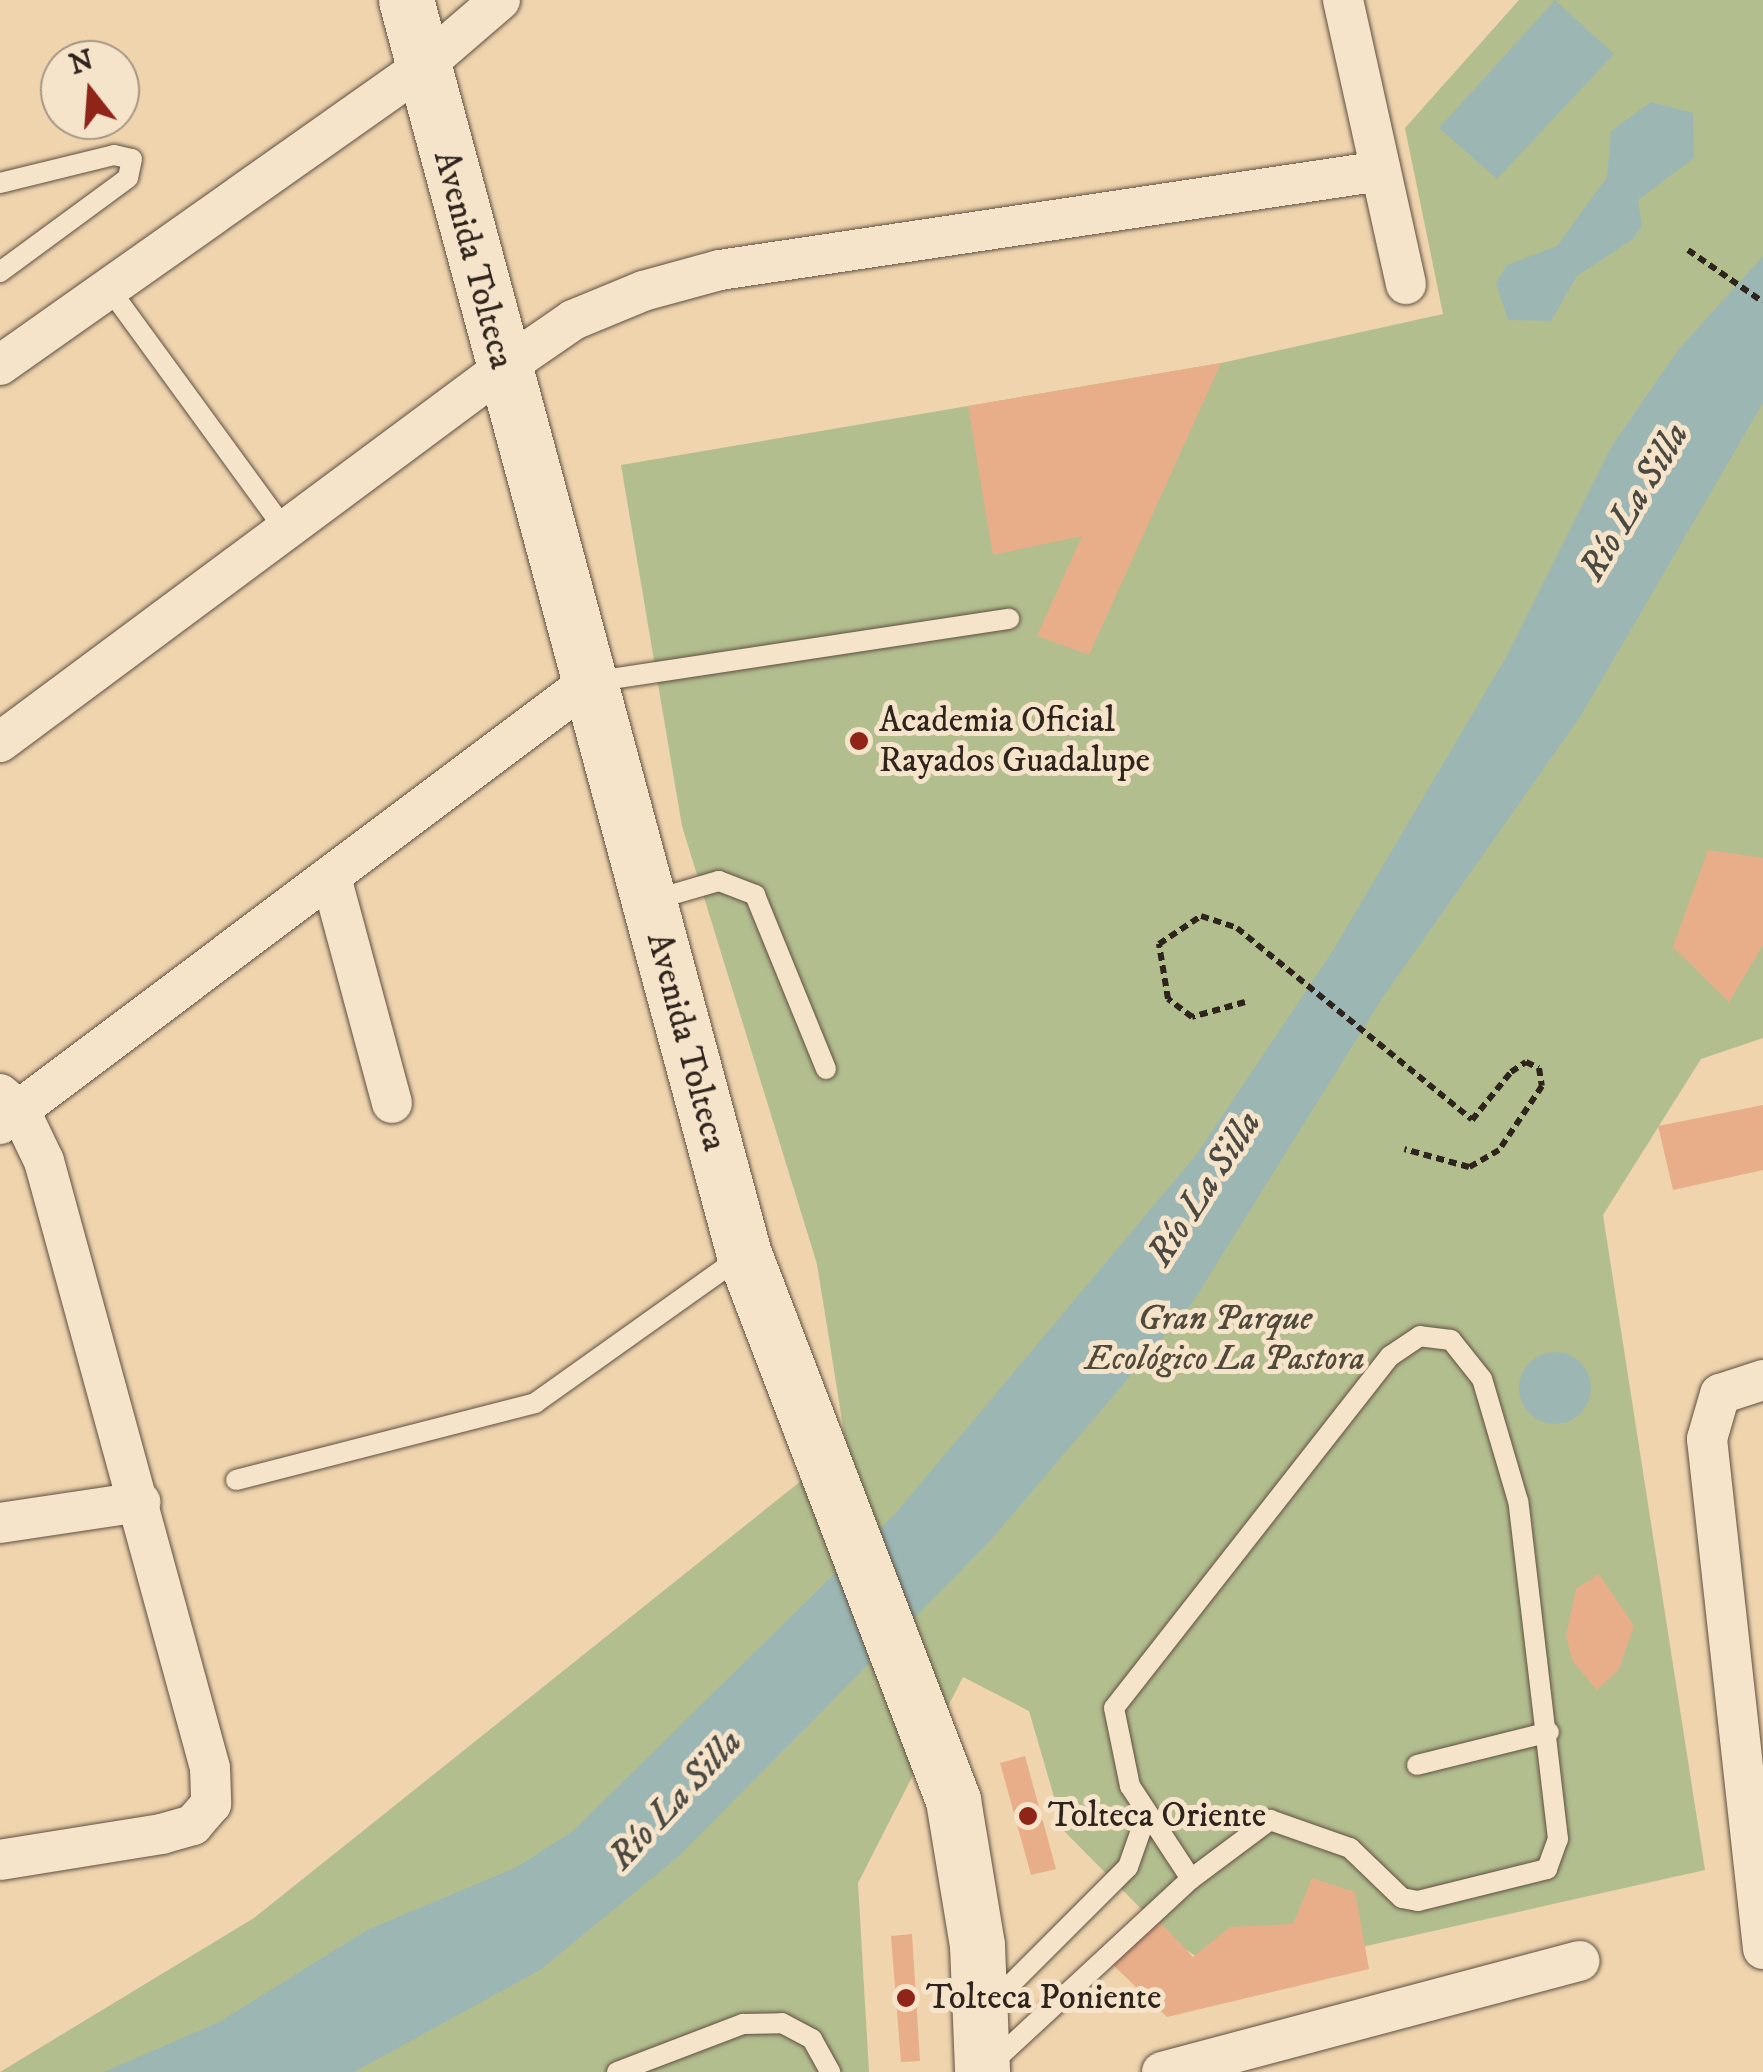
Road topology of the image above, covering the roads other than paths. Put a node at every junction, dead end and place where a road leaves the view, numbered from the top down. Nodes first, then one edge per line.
1 (406, 0) edge
2 (500, 0) edge
3 (1343, 0) edge
4 (421, 68) junction
5 (1381, 171) junction
6 (0, 183) edge
7 (0, 272) edge
8 (1406, 284) dead end
9 (108, 286) junction
10 (0, 366) edge
11 (502, 369) junction
12 (282, 526) junction
13 (1009, 619) dead end
14 (589, 682) junction
15 (0, 742) edge
16 (331, 877) junction
17 (648, 902) junction
18 (826, 1069) dead end
19 (392, 1103) dead end
20 (7, 1110) edge
21 (744, 1254) junction
22 (1763, 1380) edge
23 (236, 1480) dead end
24 (140, 1502) junction
25 (0, 1523) edge
26 (1747, 1690) edge
27 (1549, 1732) junction
28 (1417, 1765) dead end
29 (1147, 1813) junction
30 (0, 1860) edge
31 (1191, 1879) junction
32 (1763, 1949) edge
33 (1579, 1961) dead end
34 (980, 2014) junction
35 (617, 2072) edge
36 (830, 2072) edge
37 (982, 2072) edge
38 (1162, 2072) edge

1 - 4 street, Avenida Tolteca
2 - 4 street
3 - 5 street
4 - 9 street
4 - 11 street, Avenida Tolteca
5 - 8 street
5 - 11 street
6 - 7 lane
9 - 10 street
9 - 12 lane
11 - 12 street
11 - 14 street, Avenida Tolteca
12 - 15 street
13 - 14 lane
14 - 16 street
14 - 17 street, Avenida Tolteca
16 - 19 street
16 - 20 street
17 - 18 lane
17 - 21 street, Avenida Tolteca
20 - 24 street
21 - 23 lane
21 - 34 street, Avenida Tolteca
22 - 26 street
24 - 25 street
24 - 30 street
26 - 32 street
27 - 28 lane
27 - 29 lane
27 - 31 lane
29 - 31 lane
29 - 34 lane
31 - 37 lane
33 - 38 street
34 - 37 street, Avenida Tolteca
35 - 36 lane

